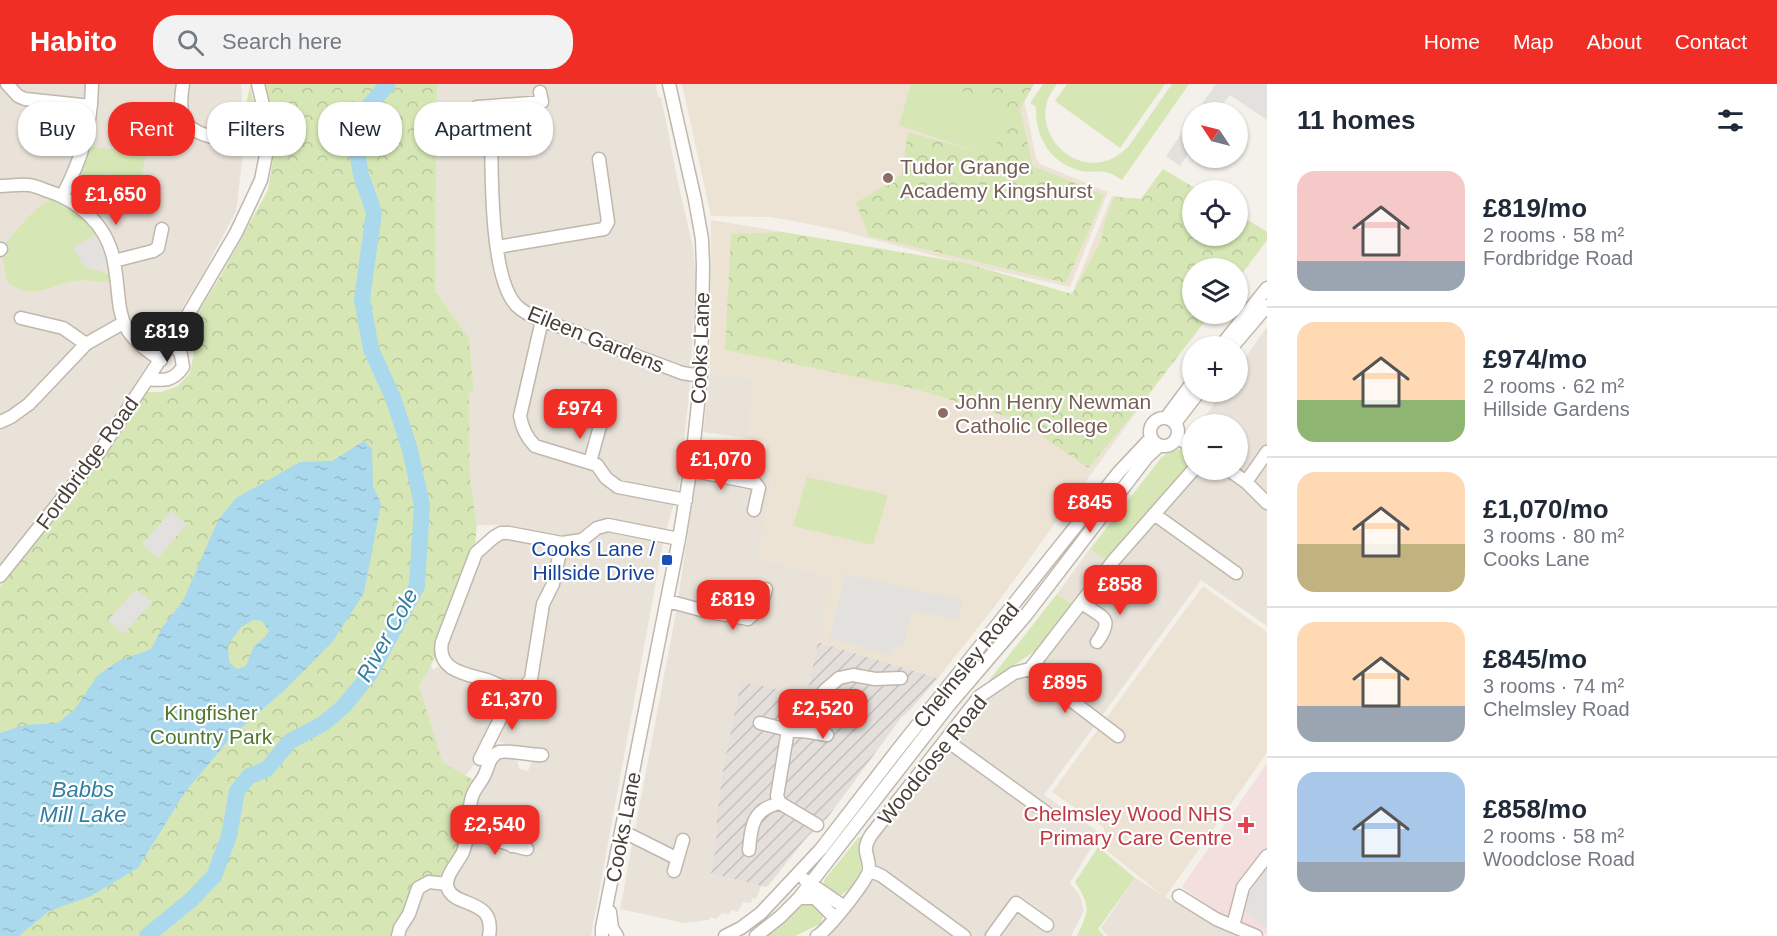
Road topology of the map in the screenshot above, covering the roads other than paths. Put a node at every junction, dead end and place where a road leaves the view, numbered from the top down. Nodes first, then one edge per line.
1 (7, 84) edge
2 (92, 84) edge
3 (183, 84) edge
4 (258, 84) edge
5 (669, 84) edge
6 (540, 92) dead end
7 (53, 102) edge
8 (91, 102) edge
9 (262, 102) edge
10 (542, 102) edge
11 (207, 135) edge
12 (81, 156) edge
13 (266, 156) edge
14 (492, 156) edge
15 (599, 159) dead end
16 (0, 186) edge
17 (63, 195) junction
18 (162, 230) dead end
19 (497, 247) junction
20 (114, 261) junction
21 (1267, 288) edge
22 (1267, 306) edge
23 (21, 318) dead end
24 (542, 320) junction
25 (123, 323) junction
26 (1229, 336) edge
27 (1242, 336) edge
28 (173, 340) junction
29 (86, 344) junction
30 (161, 360) junction
31 (701, 376) junction
32 (148, 380) junction
33 (1182, 401) edge
34 (1189, 402) edge
35 (1171, 421) junction
36 (0, 422) edge
37 (600, 426) dead end
38 (1177, 437) junction
39 (1182, 440) edge
40 (1155, 442) junction
41 (1267, 452) edge
42 (590, 462) junction
43 (690, 470) junction
44 (1184, 480) edge
45 (1243, 480) edge
46 (1246, 482) junction
47 (686, 500) junction
48 (1267, 503) edge
49 (754, 510) dead end
50 (1154, 514) junction
51 (679, 539) junction
52 (562, 543) junction
53 (1236, 573) dead end
54 (0, 576) edge
55 (766, 589) dead end
56 (668, 602) junction
57 (1082, 603) junction
58 (1097, 642) dead end
59 (1030, 669) junction
60 (900, 678) dead end
61 (508, 690) junction
62 (760, 723) dead end
63 (788, 730) junction
64 (810, 732) junction
65 (827, 735) dead end
66 (1118, 736) dead end
67 (946, 740) junction
68 (542, 755) dead end
69 (480, 759) dead end
70 (780, 804) junction
71 (1048, 813) dead end
72 (843, 822) junction
73 (817, 825) junction
74 (622, 831) junction
75 (469, 833) junction
76 (683, 840) dead end
77 (527, 849) dead end
78 (821, 849) junction
79 (749, 850) dead end
80 (1267, 856) edge
81 (869, 870) junction
82 (447, 884) junction
83 (810, 884) junction
84 (610, 895) junction
85 (1179, 896) dead end
86 (798, 898) junction
87 (769, 906) junction
88 (843, 906) junction
89 (835, 918) junction
90 (1047, 924) dead end
91 (1233, 926) junction
92 (398, 936) edge
93 (489, 936) edge
94 (602, 936) edge
95 (617, 936) edge
96 (725, 936) edge
97 (756, 936) edge
98 (817, 936) edge
99 (964, 936) edge
100 (992, 936) edge
101 (1256, 936) edge

1 - 7 street
2 - 8 street
3 - 11 street
4 - 9 street, Fordbridge Road
5 - 31 street, Cooks Lane
6 - 10 street
12 - 17 street
13 - 28 street, Fordbridge Road
14 - 19 street, Eileen Gardens
15 - 19 street
16 - 17 street
17 - 20 street
18 - 20 street
19 - 24 street, Eileen Gardens
20 - 25 street
21 - 26 street
22 - 27 street
23 - 29 street
24 - 31 street, Eileen Gardens
24 - 42 street
25 - 29 street
25 - 30 street
28 - 30 street, Fordbridge Road
28 - 32 street
29 - 36 street
30 - 32 street, Fordbridge Road
31 - 43 street, Cooks Lane
32 - 54 street, Fordbridge Road
33 - 35 street, Chelmsley Road
34 - 35 street, Chelmsley Road
35 - 38 street
35 - 40 street, Chelmsley Road
37 - 42 street
38 - 39 street
38 - 40 street, Chelmsley Road
40 - 72 street, Chelmsley Road
40 - 83 street, Chelmsley Road
41 - 46 street
42 - 47 street
43 - 47 street, Cooks Lane
43 - 49 street
44 - 50 street, Woodclose Road
45 - 46 street
46 - 48 street
47 - 51 street, Cooks Lane
50 - 53 street
50 - 57 street, Woodclose Road
51 - 52 street
51 - 56 street, Cooks Lane
52 - 61 street
52 - 61 street
55 - 56 street
56 - 74 street, Cooks Lane
57 - 58 street
57 - 59 street, Woodclose Road
59 - 66 street
59 - 67 street, Woodclose Road
60 - 64 street
61 - 69 street
62 - 63 street
63 - 64 street
63 - 70 street
64 - 65 street
67 - 71 street
67 - 81 street, Woodclose Road
68 - 75 street
70 - 73 street
70 - 79 street
72 - 73 street
72 - 78 street, Chelmsley Road
73 - 78 street
74 - 76 street
74 - 84 street, Cooks Lane
75 - 77 street
75 - 82 street
78 - 87 street, Chelmsley Road
80 - 91 street
81 - 88 street
81 - 99 street
82 - 92 street
82 - 93 street
83 - 86 street, Chelmsley Road
83 - 87 street
83 - 88 street
84 - 94 street, Cooks Lane
84 - 95 street, Cooks Lane
85 - 91 street
86 - 89 street
86 - 97 street, Chelmsley Road
87 - 96 street, Chelmsley Road
88 - 89 street
89 - 98 street
90 - 100 street
91 - 101 street

